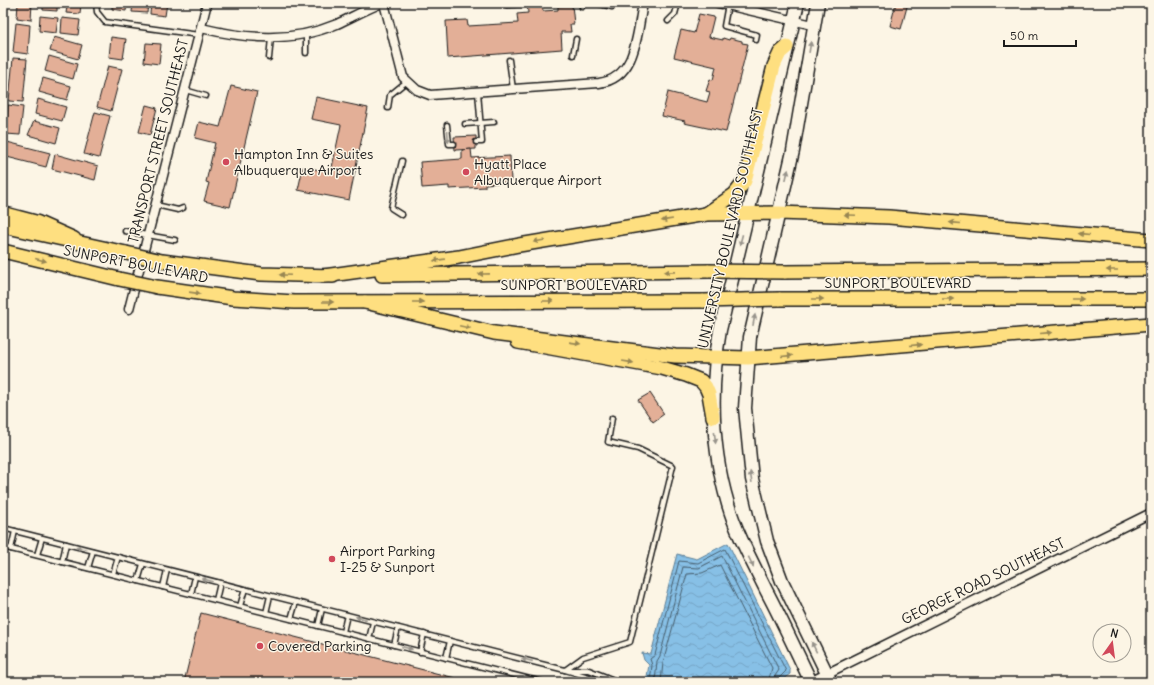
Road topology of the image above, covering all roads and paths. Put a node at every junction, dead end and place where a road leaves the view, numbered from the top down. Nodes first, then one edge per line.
1 (96, 3) edge
2 (207, 3) edge
3 (383, 3) edge
4 (507, 3) edge
5 (597, 3) edge
6 (643, 3) edge
7 (678, 3) edge
8 (718, 3) edge
9 (798, 3) edge
10 (818, 3) edge
11 (527, 4) edge
12 (728, 4) edge
13 (612, 7) dead end
14 (668, 21) dead end
15 (794, 21) junction
16 (814, 25) junction
17 (200, 31) junction
18 (306, 34) junction
19 (271, 38) junction
20 (576, 39) dead end
21 (756, 40) dead end
22 (787, 47) junction
23 (306, 53) dead end
24 (573, 55) dead end
25 (269, 58) dead end
26 (509, 60) dead end
27 (406, 82) junction
28 (513, 89) junction
29 (184, 90) junction
30 (478, 92) junction
31 (206, 96) dead end
32 (388, 108) dead end
33 (494, 122) dead end
34 (480, 123) junction
35 (465, 124) dead end
36 (448, 125) dead end
37 (476, 142) dead end
38 (454, 144) dead end
39 (402, 161) dead end
40 (155, 205) junction
41 (183, 208) dead end
42 (779, 212) junction
43 (706, 214) junction
44 (748, 214) junction
45 (3, 215) edge
46 (402, 215) dead end
47 (3, 226) edge
48 (125, 231) dead end
49 (148, 235) junction
50 (73, 240) junction
51 (175, 240) dead end
52 (1151, 240) edge
53 (3, 251) edge
54 (1151, 269) edge
55 (324, 276) junction
56 (1151, 298) edge
57 (365, 302) junction
58 (129, 309) dead end
59 (1151, 324) edge
60 (494, 333) junction
61 (716, 357) junction
62 (748, 358) junction
63 (713, 417) junction
64 (612, 418) dead end
65 (1151, 513) edge
66 (3, 528) edge
67 (15, 531) junction
68 (42, 538) junction
69 (66, 544) junction
70 (3, 547) edge
71 (11, 549) junction
72 (93, 551) junction
73 (37, 555) junction
74 (118, 557) junction
75 (62, 562) junction
76 (143, 564) junction
77 (88, 568) junction
78 (167, 570) junction
79 (113, 574) junction
80 (195, 577) junction
81 (138, 581) junction
82 (220, 583) junction
83 (163, 587) junction
84 (245, 589) junction
85 (191, 594) junction
86 (270, 596) junction
87 (216, 600) junction
88 (296, 602) junction
89 (240, 606) junction
90 (322, 609) junction
91 (266, 613) junction
92 (347, 615) junction
93 (291, 619) junction
94 (374, 622) junction
95 (318, 626) junction
96 (398, 628) junction
97 (343, 632) junction
98 (424, 634) junction
99 (369, 639) junction
100 (450, 641) junction
101 (394, 645) junction
102 (420, 652) junction
103 (446, 658) junction
104 (565, 670) junction
105 (829, 678) edge
106 (542, 682) edge
107 (571, 682) edge
108 (575, 682) edge
109 (606, 682) edge
110 (618, 682) edge
111 (811, 682) edge

1 - 17 lane
2 - 17 street, TRANSPORT STREET SOUTHEAST
3 - 18 street
3 - 27 street
4 - 11 lane
5 - 13 lane
6 - 28 street
7 - 14 lane
8 - 12 street
9 - 15 main road, UNIVERSITY BOULEVARD SOUTHEAST
10 - 16 main road
12 - 15 street
12 - 21 lane
15 - 16 street
15 - 22 main road, UNIVERSITY BOULEVARD SOUTHEAST
42 -> 16 main road
17 - 19 street
17 - 29 street, TRANSPORT STREET SOUTHEAST
18 - 19 street
18 - 23 lane
19 - 25 lane
20 - 24 lane
22 - 43 main road
22 - 44 main road, UNIVERSITY BOULEVARD SOUTHEAST
26 - 28 lane
27 - 30 street
27 - 32 lane
28 - 30 street
29 - 31 lane
29 - 40 street, TRANSPORT STREET SOUTHEAST
30 - 34 lane
33 - 34 lane
34 - 35 lane
34 - 37 lane
36 -> 38 lane
39 - 46 lane
40 - 41 lane
40 - 49 street, TRANSPORT STREET SOUTHEAST
42 - 44 main road
52 -> 42 main road
62 -> 42 main road
43 - 44 main road
43 -> 55 main road
44 -> 61 main road, UNIVERSITY BOULEVARD SOUTHEAST
45 - 50 highway
47 - 50 main road, SUNPORT BOULEVARD
48 - 49 lane
49 - 51 lane
49 - 58 street, TRANSPORT STREET SOUTHEAST
55 -> 50 main road, SUNPORT BOULEVARD, bridge
53 -> 57 main road, SUNPORT BOULEVARD, bridge
54 -> 55 main road, SUNPORT BOULEVARD, bridge
57 -> 56 main road, SUNPORT BOULEVARD, bridge
57 -> 60 main road
62 -> 59 main road
60 -> 61 main road
60 -> 63 main road
61 - 62 main road
61 - 63 main road, UNIVERSITY BOULEVARD SOUTHEAST
105 -> 62 main road
63 -> 111 main road, UNIVERSITY BOULEVARD SOUTHEAST
64 - 104 lane
65 - 105 street, GEORGE ROAD SOUTHEAST
66 - 67 lane
67 - 68 lane
67 - 71 lane
68 - 69 lane
68 - 73 lane
72 -> 69 lane
69 - 75 lane
70 - 71 lane
71 - 73 lane
72 - 74 lane
72 - 77 lane
73 - 75 lane
74 - 76 lane
74 - 79 lane
75 - 77 lane
76 - 78 lane
76 - 81 lane
77 - 79 lane
78 - 80 lane
78 - 83 lane
79 - 81 lane
82 -> 80 lane
80 - 85 lane
81 - 83 lane
82 - 84 lane
82 - 87 lane
83 - 85 lane
84 - 86 lane
84 - 89 lane
85 - 87 lane
86 - 88 lane
86 - 91 lane
87 - 89 lane
88 - 90 lane
88 - 93 lane
89 - 91 lane
90 - 92 lane
90 - 95 lane
91 - 93 lane
94 -> 92 lane
92 - 97 lane
93 - 95 lane
94 - 96 lane
94 - 99 lane
95 - 97 lane
96 - 98 lane
96 - 101 lane
97 - 99 lane
98 - 100 lane
98 - 102 lane
99 - 101 lane
100 - 103 lane
104 -> 100 lane
101 -> 102 lane
102 - 103 lane
103 - 106 lane
104 - 109 lane
104 - 110 lane
105 - 111 street, GEORGE ROAD SOUTHEAST
107 - 108 lane

